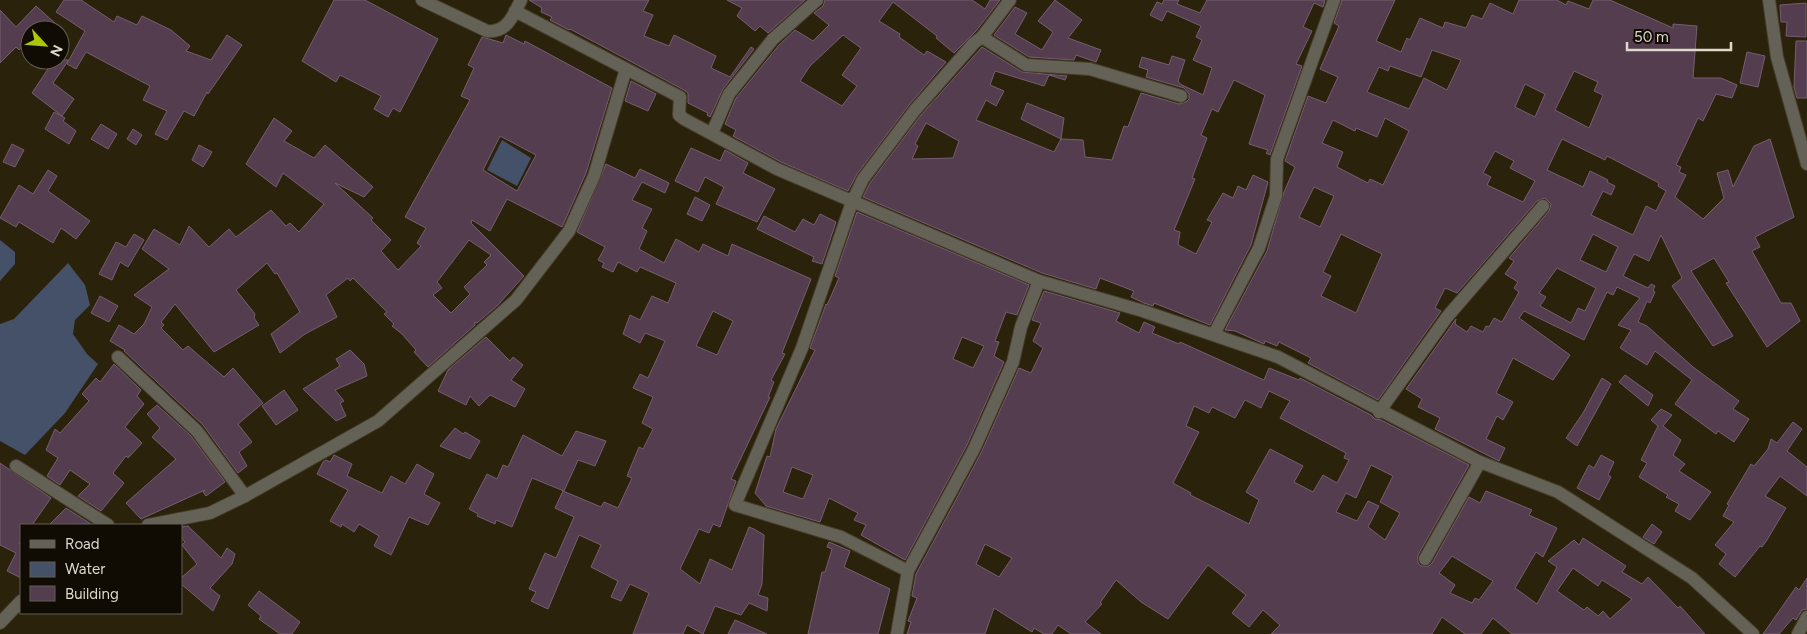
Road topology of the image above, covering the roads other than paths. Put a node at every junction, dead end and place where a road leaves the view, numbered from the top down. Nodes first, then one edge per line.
1 (422, 0) edge
2 (818, 0) edge
3 (1010, 0) edge
4 (1334, 0) edge
5 (1769, 0) edge
6 (518, 6) edge
7 (982, 37) junction
8 (626, 69) junction
9 (1181, 96) dead end
10 (712, 133) junction
11 (1807, 164) edge
12 (852, 202) junction
13 (1543, 206) dead end
14 (1040, 282) junction
15 (1228, 339) junction
16 (118, 357) dead end
17 (1379, 412) junction
18 (1480, 462) junction
19 (16, 466) dead end
20 (245, 496) junction
21 (106, 524) edge
22 (153, 524) edge
23 (1425, 559) dead end
24 (908, 571) junction
25 (20, 602) edge
26 (1807, 617) edge
27 (0, 623) edge
28 (896, 634) edge
29 (1753, 634) edge
30 (1798, 634) edge

1 - 6 street
2 - 10 street
3 - 7 street
4 - 15 street
5 - 11 street
6 - 8 street
7 - 9 street
7 - 12 street
8 - 10 street
8 - 20 street
10 - 12 street
12 - 14 street
12 - 24 street
13 - 17 street
14 - 15 street
14 - 24 street
15 - 17 street
16 - 20 street
17 - 18 street
18 - 23 street
18 - 29 street
19 - 21 street
20 - 22 street
24 - 28 street
25 - 27 street
26 - 30 street

